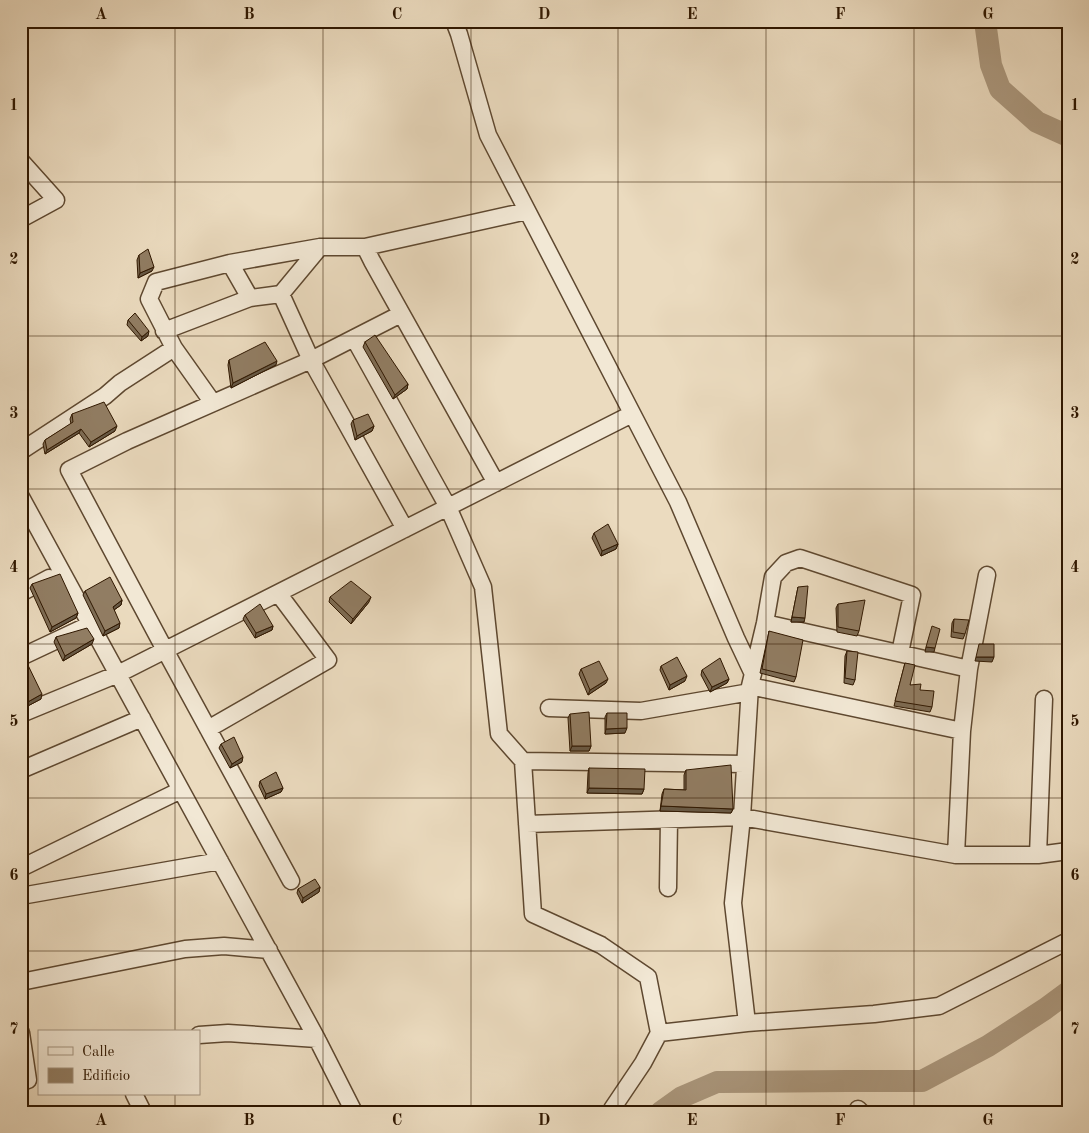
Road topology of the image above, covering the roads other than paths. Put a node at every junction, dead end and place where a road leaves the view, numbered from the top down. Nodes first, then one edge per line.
1 (454, 21) edge
2 (21, 161) edge
3 (527, 211) junction
4 (21, 220) edge
5 (320, 247) junction
6 (365, 247) junction
7 (230, 263) junction
8 (280, 294) junction
9 (250, 298) junction
10 (402, 314) junction
11 (164, 331) junction
12 (354, 338) junction
13 (174, 348) junction
14 (311, 360) junction
15 (214, 403) junction
16 (632, 414) junction
17 (21, 451) edge
18 (496, 483) junction
19 (21, 497) edge
20 (448, 507) junction
21 (405, 529) junction
22 (62, 572) junction
23 (987, 575) dead end
24 (21, 593) edge
25 (278, 593) junction
26 (765, 623) junction
27 (91, 624) junction
28 (165, 650) junction
29 (900, 654) junction
30 (21, 657) edge
31 (969, 669) junction
32 (118, 674) junction
33 (751, 684) junction
34 (1044, 699) dead end
35 (549, 708) dead end
36 (21, 714) edge
37 (142, 718) junction
38 (208, 729) junction
39 (962, 731) junction
40 (523, 761) junction
41 (745, 764) junction
42 (21, 770) edge
43 (181, 790) junction
44 (742, 817) junction
45 (669, 819) junction
46 (527, 824) junction
47 (1068, 850) edge
48 (956, 855) junction
49 (1038, 855) junction
50 (220, 861) junction
51 (21, 868) edge
52 (291, 881) dead end
53 (668, 888) dead end
54 (21, 896) edge
55 (1068, 941) edge
56 (269, 950) junction
57 (21, 982) edge
58 (747, 1023) junction
59 (659, 1032) junction
60 (21, 1033) edge
61 (200, 1035) edge
62 (317, 1039) junction
63 (29, 1080) edge
64 (135, 1096) edge
65 (143, 1112) edge
66 (354, 1112) edge
67 (612, 1112) edge

1 - 3 street
2 - 4 street
3 - 6 street
3 - 16 street
5 - 6 street
5 - 7 street
5 - 8 street
6 - 10 street
7 - 9 street
7 - 11 street
8 - 9 street
8 - 14 street
9 - 11 street
10 - 12 street
10 - 18 street
11 - 13 street
12 - 14 street
12 - 20 street
13 - 15 street
13 - 17 street
14 - 15 street
14 - 21 street
15 - 28 street
16 - 18 street
16 - 33 street
18 - 20 street
19 - 22 street
20 - 21 street
20 - 40 street
21 - 25 street
22 - 24 street
22 - 27 street
23 - 31 street
25 - 28 street
25 - 38 street
26 - 29 street
26 - 29 street
26 - 33 street
27 - 30 street
27 - 32 street
28 - 32 street
28 - 38 street
29 - 31 street
31 - 39 street
32 - 36 street
32 - 37 street
33 - 35 street
33 - 39 street
33 - 41 street
34 - 49 street
37 - 42 street
37 - 43 street
38 - 52 street
39 - 48 street
40 - 41 street
40 - 46 street
41 - 44 street
43 - 50 street
43 - 51 street
44 - 45 street
44 - 48 street
44 - 58 street
45 - 46 street
45 - 53 street
46 - 59 street
47 - 49 street
48 - 49 street
50 - 54 street
50 - 56 street
55 - 58 street
56 - 57 street
56 - 62 street
58 - 59 street
59 - 67 street
60 - 63 street
61 - 62 street
62 - 66 street
64 - 65 street

